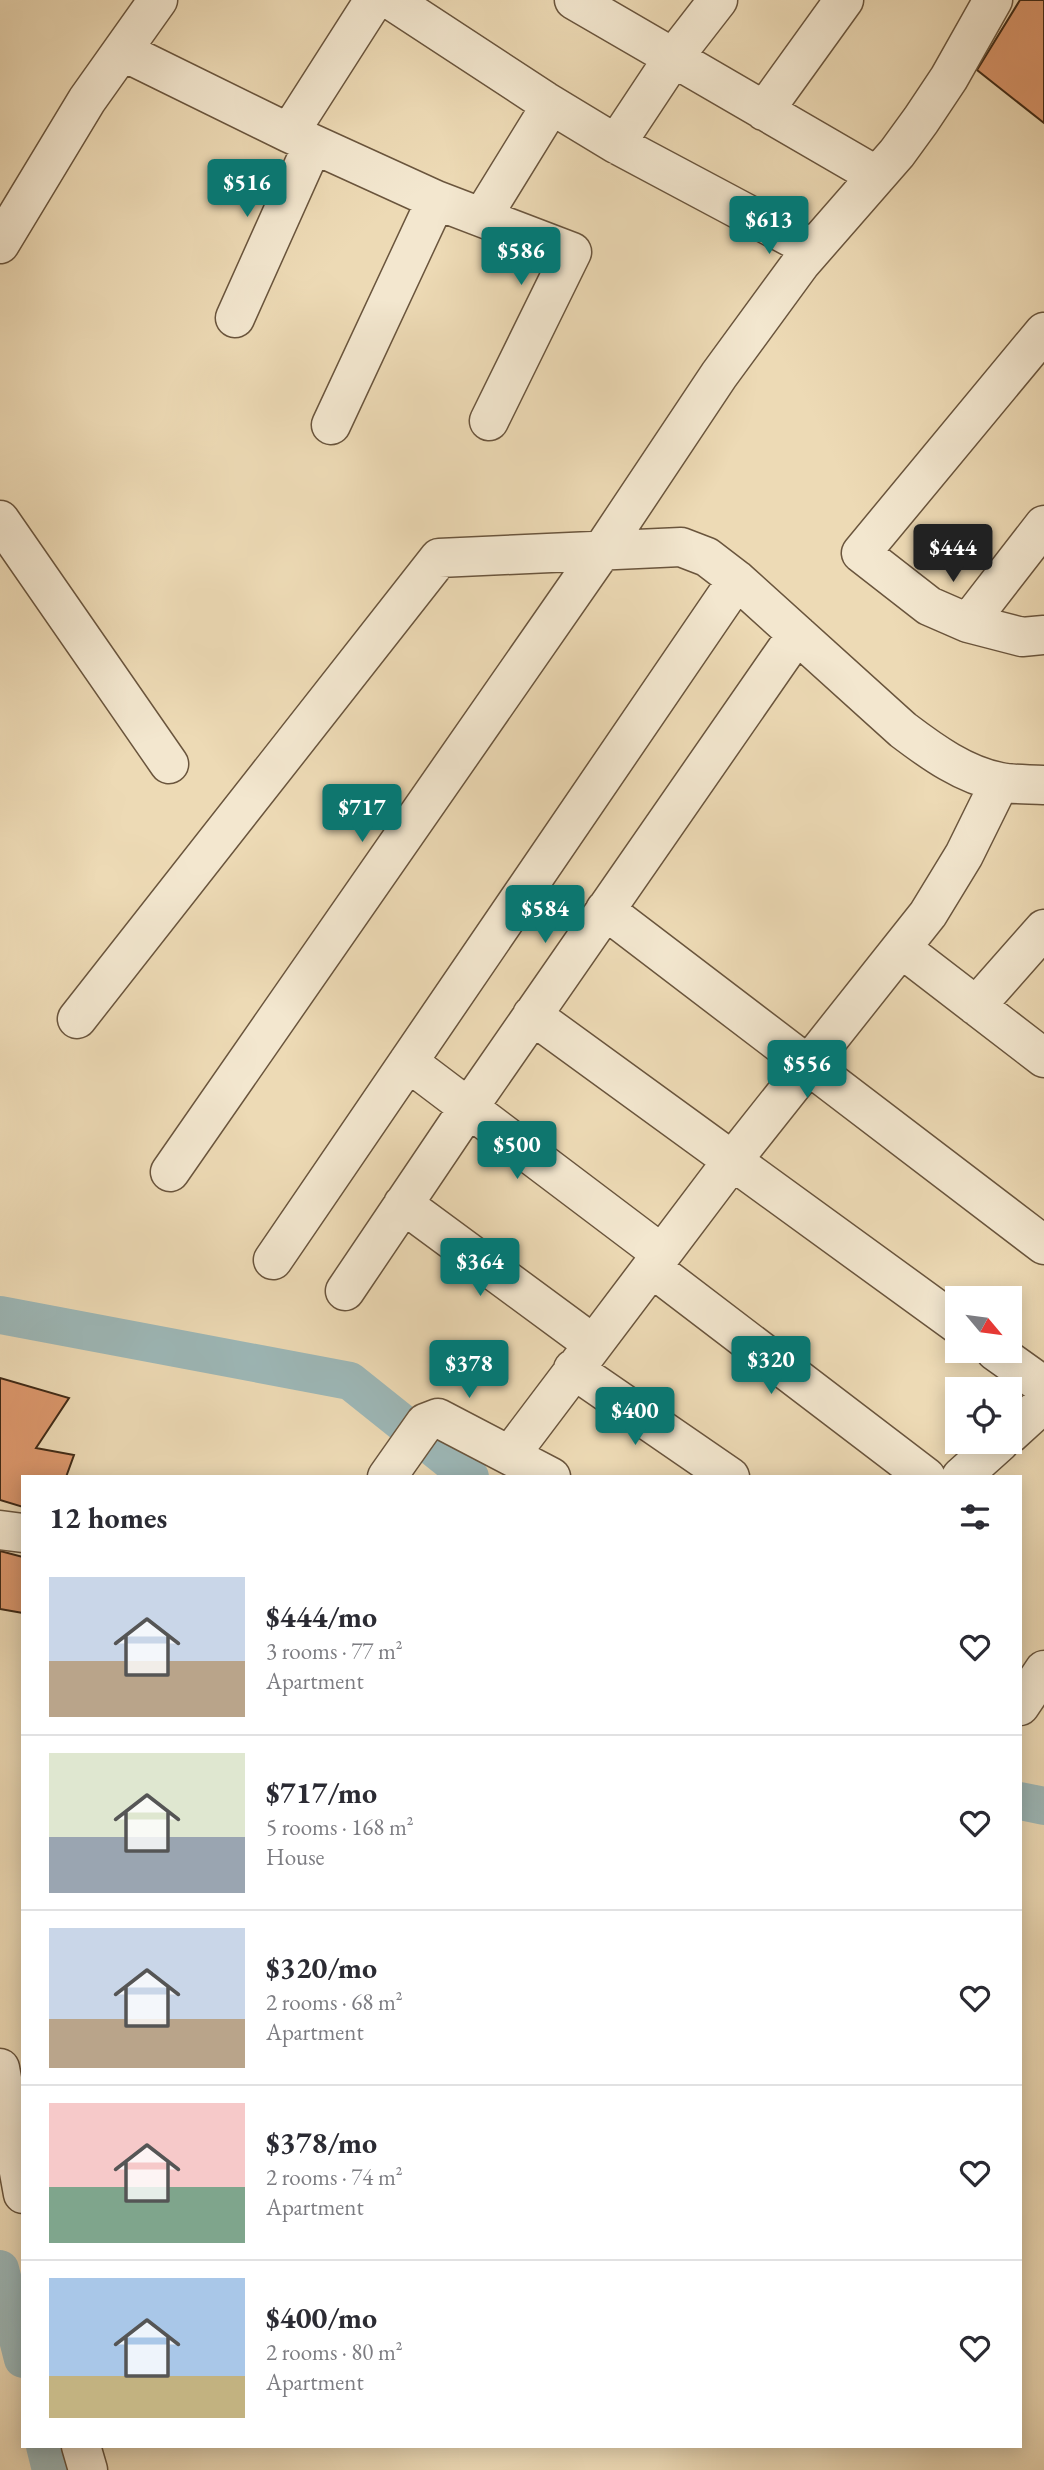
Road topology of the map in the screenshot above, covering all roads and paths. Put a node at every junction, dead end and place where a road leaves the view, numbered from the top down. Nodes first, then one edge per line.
1 (158, 0) edge
2 (374, 0) edge
3 (391, 0) edge
4 (574, 0) edge
5 (718, 0) edge
6 (844, 0) edge
7 (993, 0) edge
8 (625, 12) edge
9 (122, 51) junction
10 (673, 58) junction
11 (551, 105) junction
12 (764, 111) junction
13 (301, 138) junction
14 (615, 144) junction
15 (877, 176) junction
16 (436, 200) junction
17 (482, 218) junction
18 (0, 244) edge
19 (813, 249) junction
20 (235, 318) dead end
21 (1044, 332) edge
22 (489, 421) dead end
23 (331, 425) dead end
24 (0, 520) edge
25 (1044, 525) edge
26 (603, 549) junction
27 (737, 580) junction
28 (968, 622) junction
29 (797, 634) junction
30 (1044, 635) edge
31 (169, 764) dead end
32 (1000, 782) junction
33 (1044, 785) edge
34 (606, 910) junction
35 (1044, 929) edge
36 (901, 947) junction
37 (976, 1006) junction
38 (532, 1015) junction
39 (77, 1019) dead end
40 (1044, 1058) edge
41 (408, 1062) junction
42 (809, 1064) junction
43 (469, 1107) junction
44 (732, 1161) junction
45 (170, 1172) dead end
46 (404, 1204) junction
47 (1044, 1245) edge
48 (273, 1260) dead end
49 (657, 1261) junction
50 (345, 1291) dead end
51 (945, 1315) edge
52 (583, 1357) junction
53 (1011, 1363) edge
54 (1044, 1387) edge
55 (1044, 1403) edge
56 (1022, 1423) edge
57 (987, 1454) edge
58 (510, 1455) junction
59 (388, 1475) edge
60 (547, 1475) edge
61 (728, 1475) edge
62 (924, 1475) edge
63 (963, 1475) edge
64 (0, 1530) edge
65 (21, 1533) edge
66 (1044, 1670) edge
67 (1022, 1703) edge
68 (0, 2068) edge
69 (21, 2180) edge
70 (82, 2448) edge
71 (88, 2470) edge

1 - 9 street
2 - 13 street
3 - 11 street
4 - 8 street
5 - 10 street
6 - 12 street
7 - 15 street
8 - 10 street
9 - 13 street
9 - 18 street
10 - 12 street
10 - 14 street
11 - 14 street
11 - 17 street
12 - 15 street
13 - 16 street
13 - 20 street
14 - 19 street
15 - 19 street
16 - 17 street
16 - 23 street
17 - 22 street
19 - 26 street
21 - 28 street
24 - 31 street
25 - 28 street
26 - 27 street
26 - 39 street
26 - 45 street
27 - 29 street
27 - 41 street
28 - 30 street
29 - 32 street
29 - 34 street
32 - 33 street
32 - 36 street
34 - 38 street
34 - 42 street
35 - 37 street
36 - 37 street
36 - 42 street
37 - 40 street
38 - 43 street
38 - 44 street
41 - 43 street
41 - 48 street
42 - 44 street
42 - 47 street
43 - 46 street
43 - 49 street
44 - 49 street
44 - 51 street
46 - 50 street
46 - 52 street
49 - 52 street
49 - 62 street
52 - 58 street
52 - 61 street
53 - 54 street
55 - 56 street
57 - 63 street
58 - 59 street
58 - 60 street
64 - 65 street
66 - 67 street
68 - 69 street
70 - 71 street

